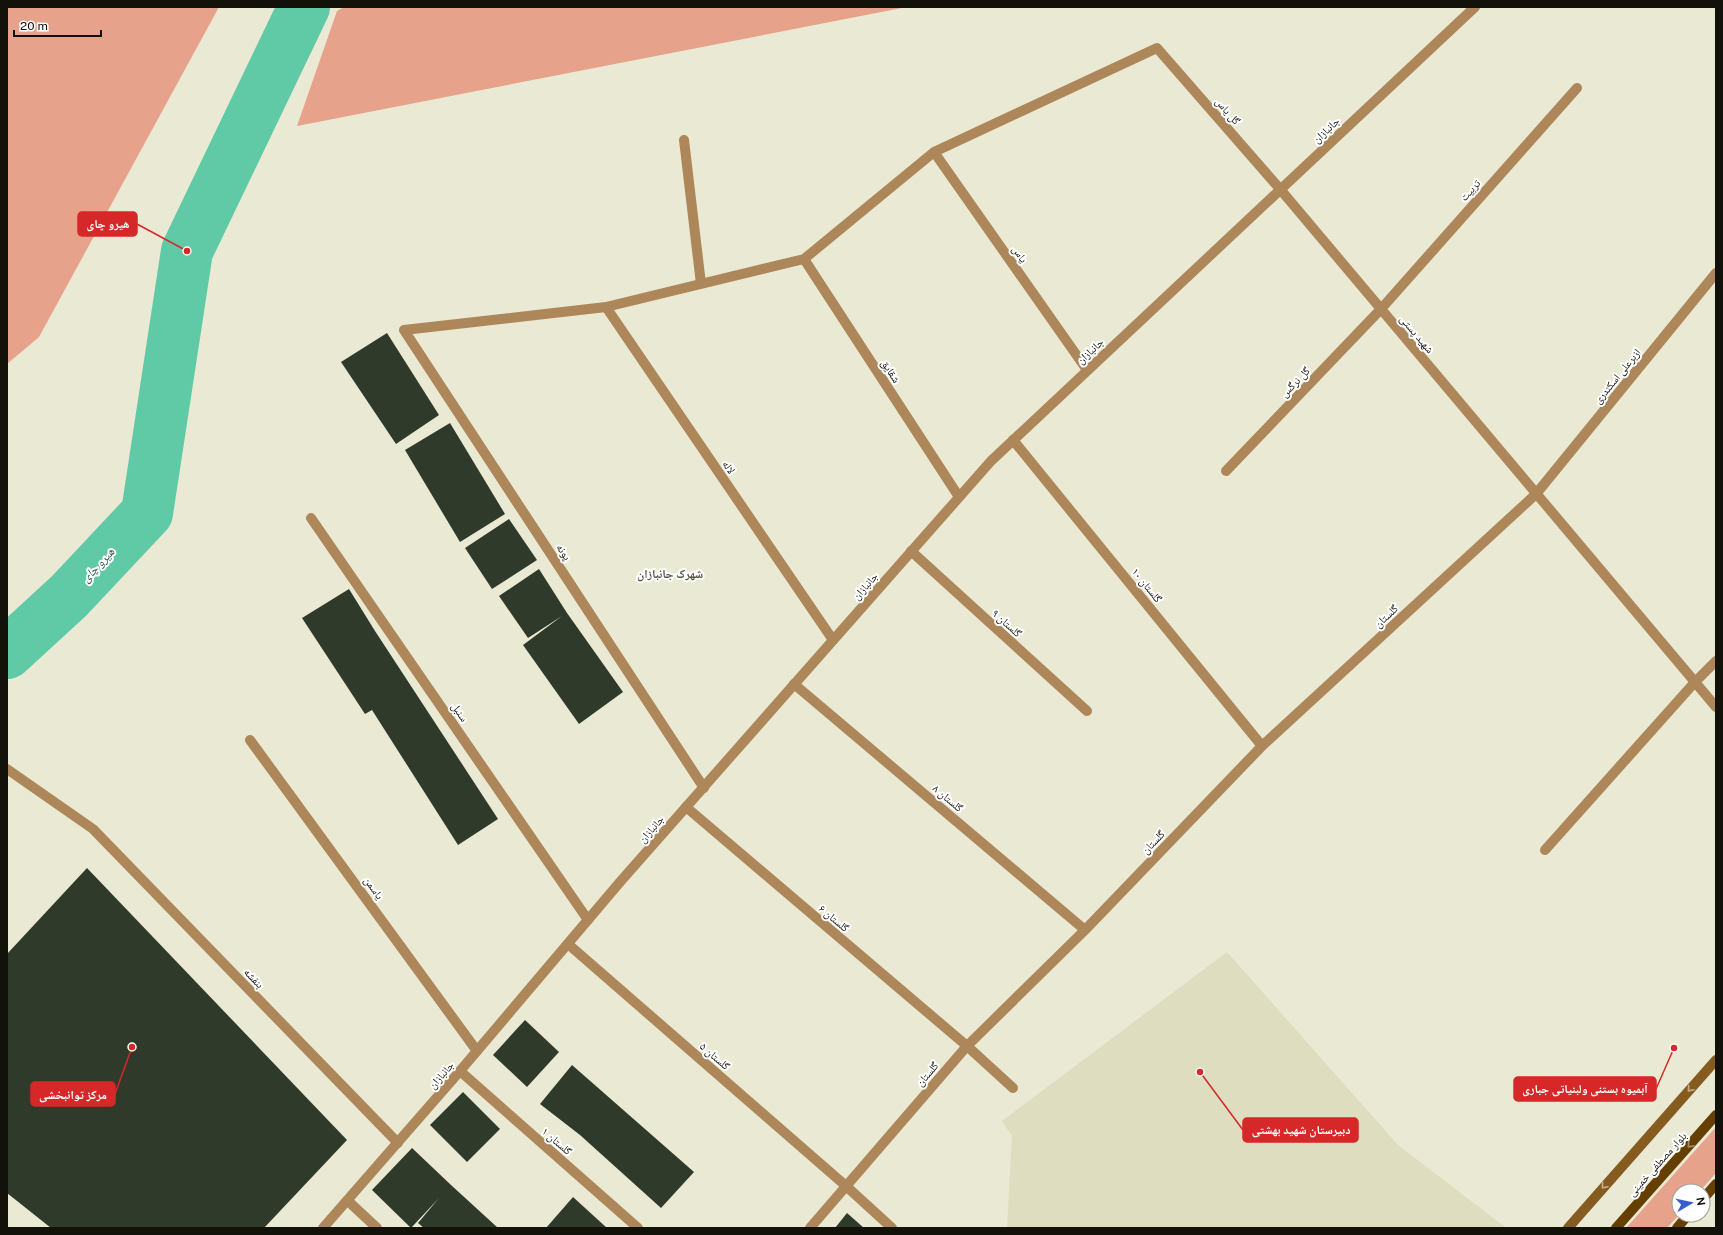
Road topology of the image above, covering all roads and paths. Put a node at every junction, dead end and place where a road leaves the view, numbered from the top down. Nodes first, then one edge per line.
1 (1475, 7) edge
2 (1577, 88) dead end
3 (684, 140) dead end
4 (934, 152) junction
5 (1280, 189) junction
6 (804, 259) junction
7 (1716, 273) edge
8 (701, 284) junction
9 (606, 307) junction
10 (1381, 309) junction
11 (1087, 370) junction
12 (1013, 440) junction
13 (1226, 471) dead end
14 (1536, 494) junction
15 (959, 497) junction
16 (311, 518) dead end
17 (911, 551) junction
18 (833, 640) junction
19 (1716, 661) edge
20 (1695, 682) junction
21 (794, 684) junction
22 (1716, 706) edge
23 (1087, 712) dead end
24 (250, 740) dead end
25 (1262, 746) junction
26 (7, 769) edge
27 (704, 788) junction
28 (686, 807) junction
29 (1545, 850) dead end
30 (588, 920) junction
31 (1085, 930) junction
32 (568, 944) junction
33 (967, 1046) junction
34 (478, 1051) junction
35 (1716, 1060) edge
36 (460, 1071) junction
37 (1013, 1088) dead end
38 (1716, 1116) edge
39 (398, 1143) junction
40 (846, 1186) junction
41 (348, 1201) junction
42 (323, 1228) edge
43 (377, 1228) edge
44 (638, 1228) edge
45 (810, 1228) edge
46 (892, 1228) edge
47 (1568, 1228) edge
48 (1616, 1228) edge

1 - 5 street, جانبازان
2 - 10 street, تربیت
3 - 8 street
4 - 5 street, گل یاس
4 - 6 street
4 - 11 street, یاس
5 - 10 street, شهید پستی
5 - 11 street, جانبازان
6 - 8 street
6 - 15 street, شقایق
7 - 14 street, ازبرعلی اسکندری
8 - 9 street
9 - 18 street, لاله
9 - 27 street, پونه
10 - 13 street, گل نرگس
10 - 14 street, شهید پستی
11 - 12 street, جانبازان
12 - 15 street, جانبازان
12 - 25 street, گلستان ۱۰
14 - 20 street, شهید پستی
14 - 25 street, گلستان
15 - 17 street, جانبازان
16 - 30 street, سنبل
17 - 18 street, جانبازان
17 - 23 street, گلستان ۹
18 - 21 street, جانبازان
19 - 20 street
20 - 22 street, شهید پستی
20 - 29 street
21 - 27 street, جانبازان
21 - 31 street, گلستان ۸
24 - 34 street, یاسمن
25 - 31 street, گلستان
26 - 39 street, بنفشه
27 - 28 street, جانبازان
28 - 30 street, جانبازان
28 - 33 street, گلستان ۶
30 - 32 street, جانبازان
31 - 33 street, گلستان
32 - 34 street, جانبازان
32 - 40 street, گلستان ۵
33 - 37 street, گلستان ۶
33 - 40 street, گلستان
34 - 36 street, جانبازان
35 -> 47 main road
36 - 39 street, جانبازان
36 - 44 street, گلستان ۱
38 -> 48 main road, بلوار مصطفی خمینی
39 - 41 street, جانبازان
40 - 45 street, گلستان
40 - 46 street, گلستان ۵
41 - 42 street, جانبازان
41 - 43 street

